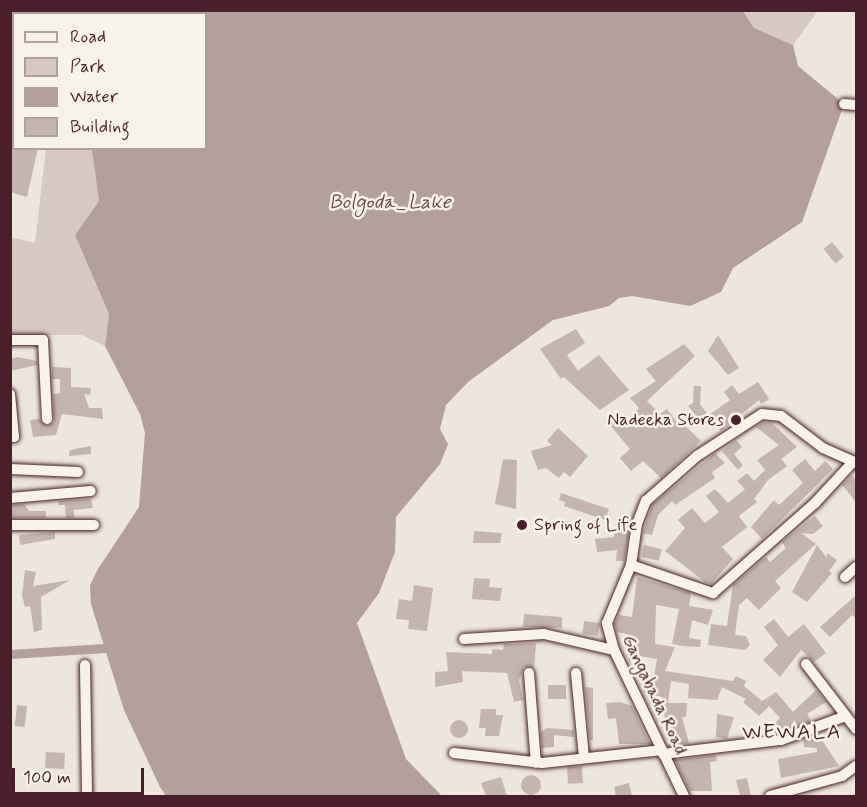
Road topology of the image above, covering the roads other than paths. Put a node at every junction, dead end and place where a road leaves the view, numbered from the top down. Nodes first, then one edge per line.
1 (844, 104) dead end
2 (856, 105) edge
3 (10, 340) edge
4 (11, 401) edge
5 (47, 419) dead end
6 (10, 437) edge
7 (855, 463) edge
8 (10, 469) edge
9 (78, 472) dead end
10 (91, 491) dead end
11 (10, 498) edge
12 (10, 525) edge
13 (94, 525) dead end
14 (631, 565) junction
15 (856, 567) edge
16 (844, 577) dead end
17 (464, 639) dead end
18 (614, 650) junction
19 (85, 664) dead end
20 (806, 664) dead end
21 (529, 673) dead end
22 (576, 673) dead end
23 (846, 716) junction
24 (856, 729) edge
25 (662, 752) junction
26 (454, 753) dead end
27 (584, 758) junction
28 (536, 763) junction
29 (856, 766) edge
30 (815, 791) edge
31 (87, 796) edge
32 (684, 796) edge
33 (770, 796) edge

1 - 2 street
3 - 5 street
4 - 6 street
7 - 14 street
7 - 14 street, Gangabada Road
8 - 9 street
10 - 11 street
12 - 13 street
14 - 18 street, Gangabada Road
15 - 16 street
17 - 18 street
18 - 25 street, Gangabada Road
19 - 31 street
20 - 23 street
21 - 28 street
22 - 27 street
23 - 24 street
23 - 25 street
25 - 27 street
25 - 32 street, Gangabada Road
26 - 28 street
27 - 28 street
29 - 30 street
30 - 33 street

